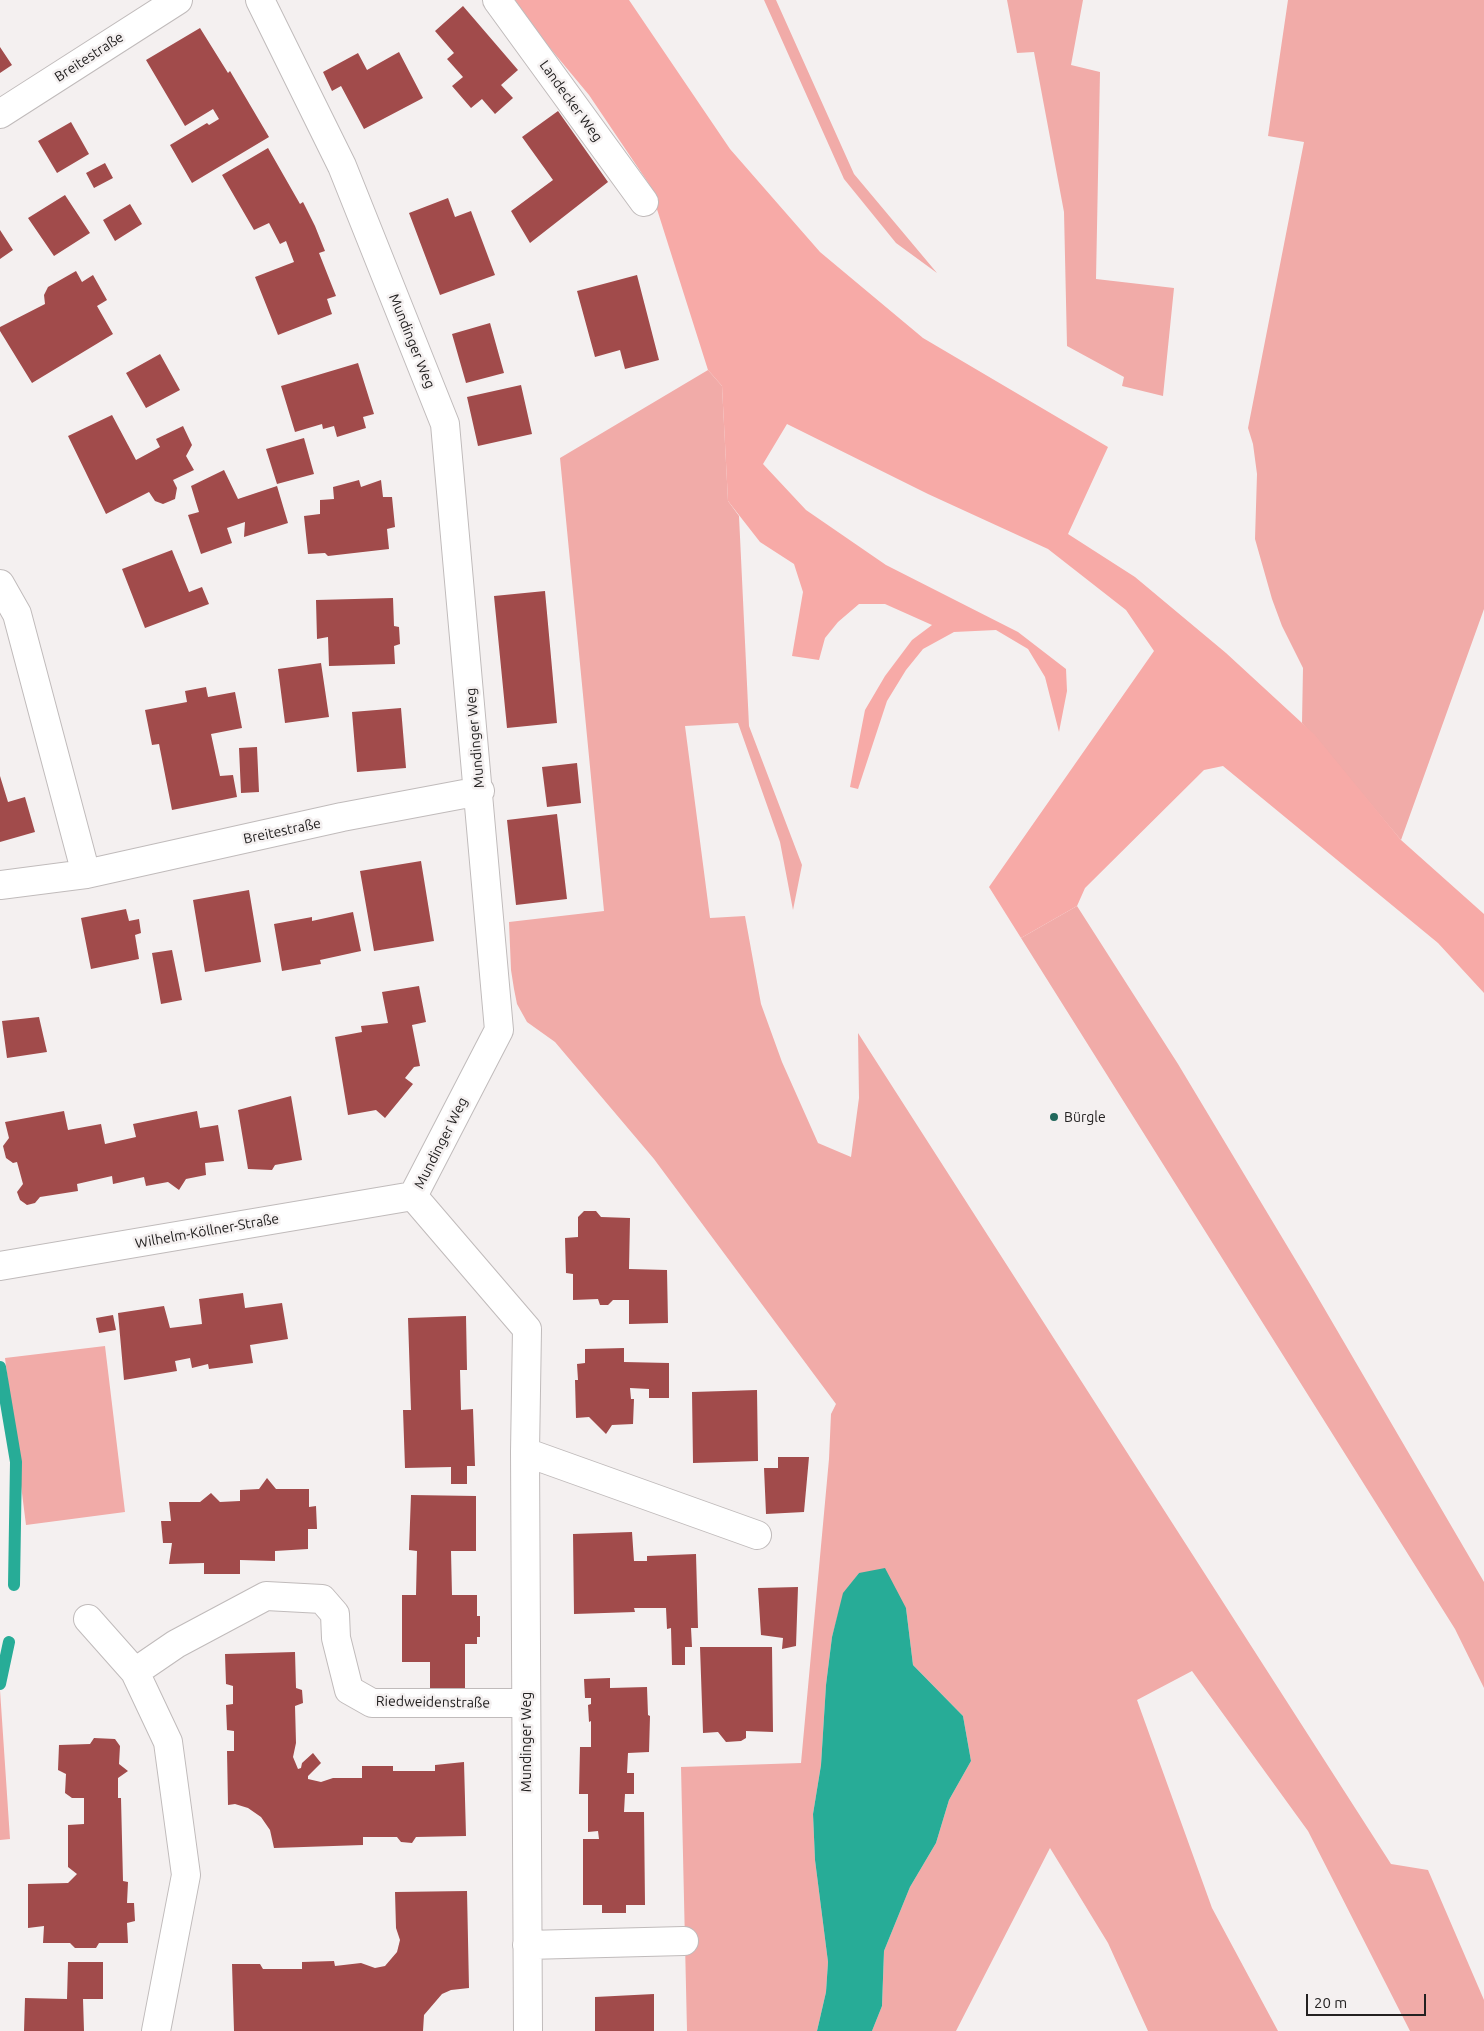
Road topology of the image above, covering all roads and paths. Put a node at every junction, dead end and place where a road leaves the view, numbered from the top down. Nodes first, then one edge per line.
1 (178, 0) edge
2 (260, 0) edge
3 (497, 0) edge
4 (0, 114) edge
5 (644, 202) dead end
6 (0, 584) edge
7 (480, 791) junction
8 (86, 874) junction
9 (0, 886) edge
10 (413, 1196) junction
11 (0, 1266) edge
12 (525, 1452) junction
13 (757, 1535) dead end
14 (88, 1619) dead end
15 (135, 1672) junction
16 (526, 1703) junction
17 (684, 1941) dead end
18 (527, 1945) junction
19 (156, 2031) edge
20 (528, 2031) edge

1 - 4 street, Breitestraße
2 - 7 street, Mundinger Weg
3 - 5 street, Landecker Weg
6 - 8 street
7 - 8 street, Breitestraße
7 - 10 street, Mundinger Weg
8 - 9 street, Breitestraße
10 - 11 street, Wilhelm-Köllner-Straße
10 - 12 street, Mundinger Weg
12 - 13 street
12 - 16 street, Mundinger Weg
14 - 15 street
15 - 16 street, Riedweidenstraße
15 - 19 street
16 - 18 street, Mundinger Weg
17 - 18 street
18 - 20 street, Mundinger Weg

